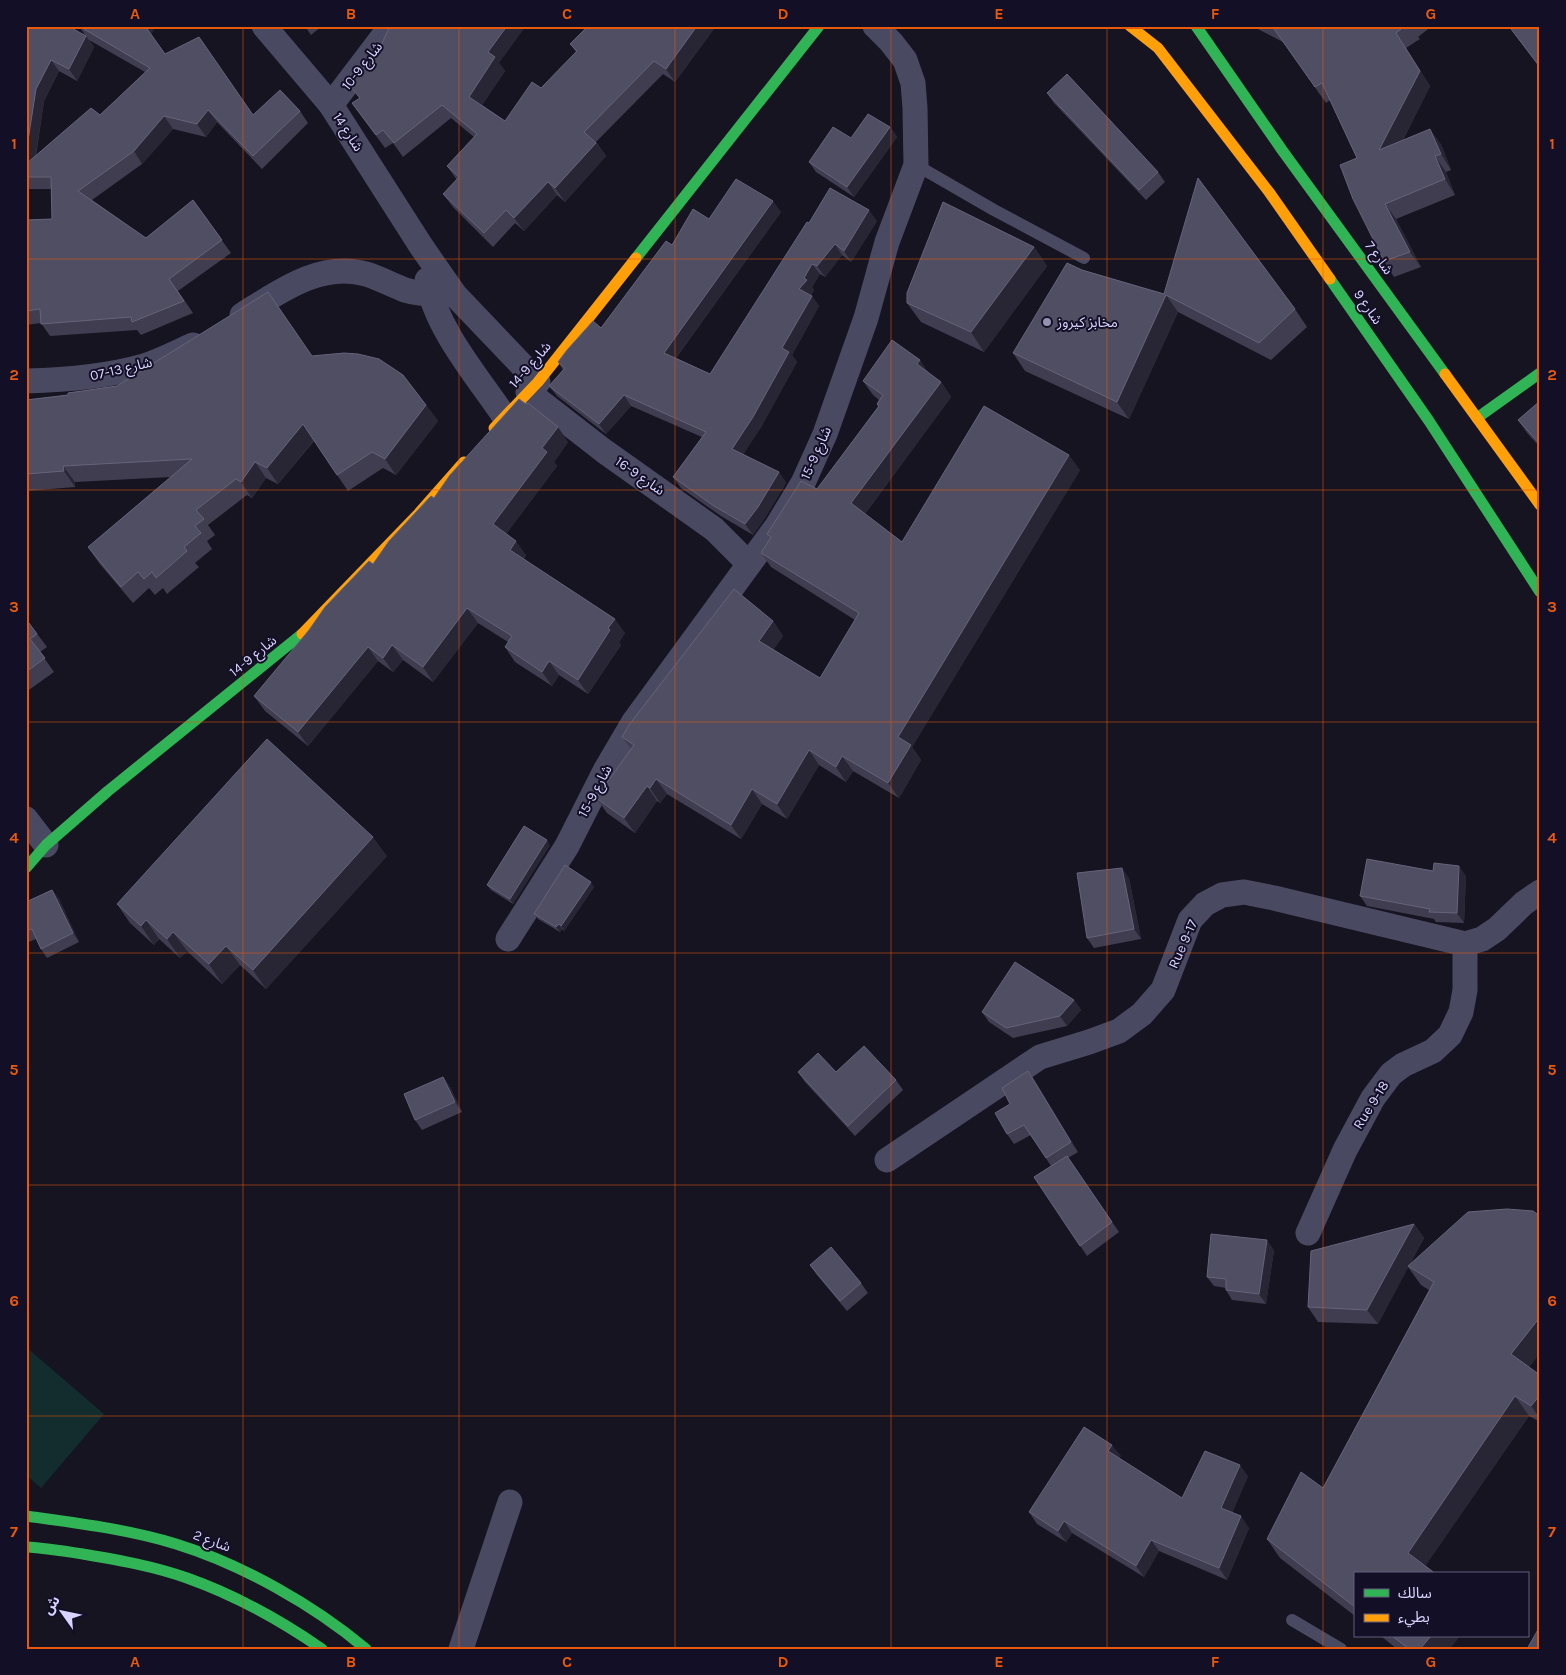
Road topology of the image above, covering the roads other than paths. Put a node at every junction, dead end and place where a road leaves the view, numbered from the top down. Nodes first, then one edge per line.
1 (264, 26) edge
2 (391, 26) edge
3 (819, 26) edge
4 (875, 26) edge
5 (1130, 26) edge
6 (1196, 26) edge
7 (331, 105) junction
8 (916, 165) junction
9 (421, 246) junction
10 (1084, 258) dead end
11 (430, 294) junction
12 (455, 295) junction
13 (1540, 373) edge
14 (26, 381) edge
15 (533, 387) junction
16 (504, 416) junction
17 (1477, 418) junction
18 (485, 438) edge
19 (472, 453) edge
20 (1540, 505) edge
21 (749, 564) junction
22 (1539, 590) edge
23 (26, 819) edge
24 (46, 845) junction
25 (26, 868) edge
26 (1540, 892) edge
27 (508, 939) dead end
28 (1465, 944) junction
29 (887, 1160) dead end
30 (1308, 1233) dead end
31 (510, 1502) dead end
32 (26, 1516) edge
33 (26, 1547) edge
34 (1292, 1620) dead end
35 (322, 1649) edge
36 (366, 1649) edge
37 (461, 1649) edge
38 (1341, 1649) edge

1 - 7 street, شارع 14
2 - 7 street, شارع 9-10
3 - 15 street, شارع 9-14
4 - 8 street, شارع 9-15
5 - 22 street, شارع 9
6 - 17 street, شارع 7
7 - 9 street, شارع 14
8 - 10 lane
8 - 21 street, شارع 9-15
9 - 11 street
9 - 12 street, شارع 14
11 - 12 street, شارع 13-07
11 - 14 street, شارع 13-07
11 - 16 street
12 - 15 street, شارع 9-16
13 - 17 street
15 - 16 street, شارع 9-14
15 - 21 street, شارع 9-16
16 - 18 street, شارع 9-14
17 - 20 street, شارع 7
19 - 24 street, شارع 9-14
21 - 27 street, شارع 9-15
23 - 24 street
24 - 25 street, شارع 9-14
26 - 28 street
28 - 29 street, Rue 9-17
28 - 30 street, Rue 9-18
31 - 37 street
32 - 36 street, شارع 2
33 - 35 street
34 - 38 lane

